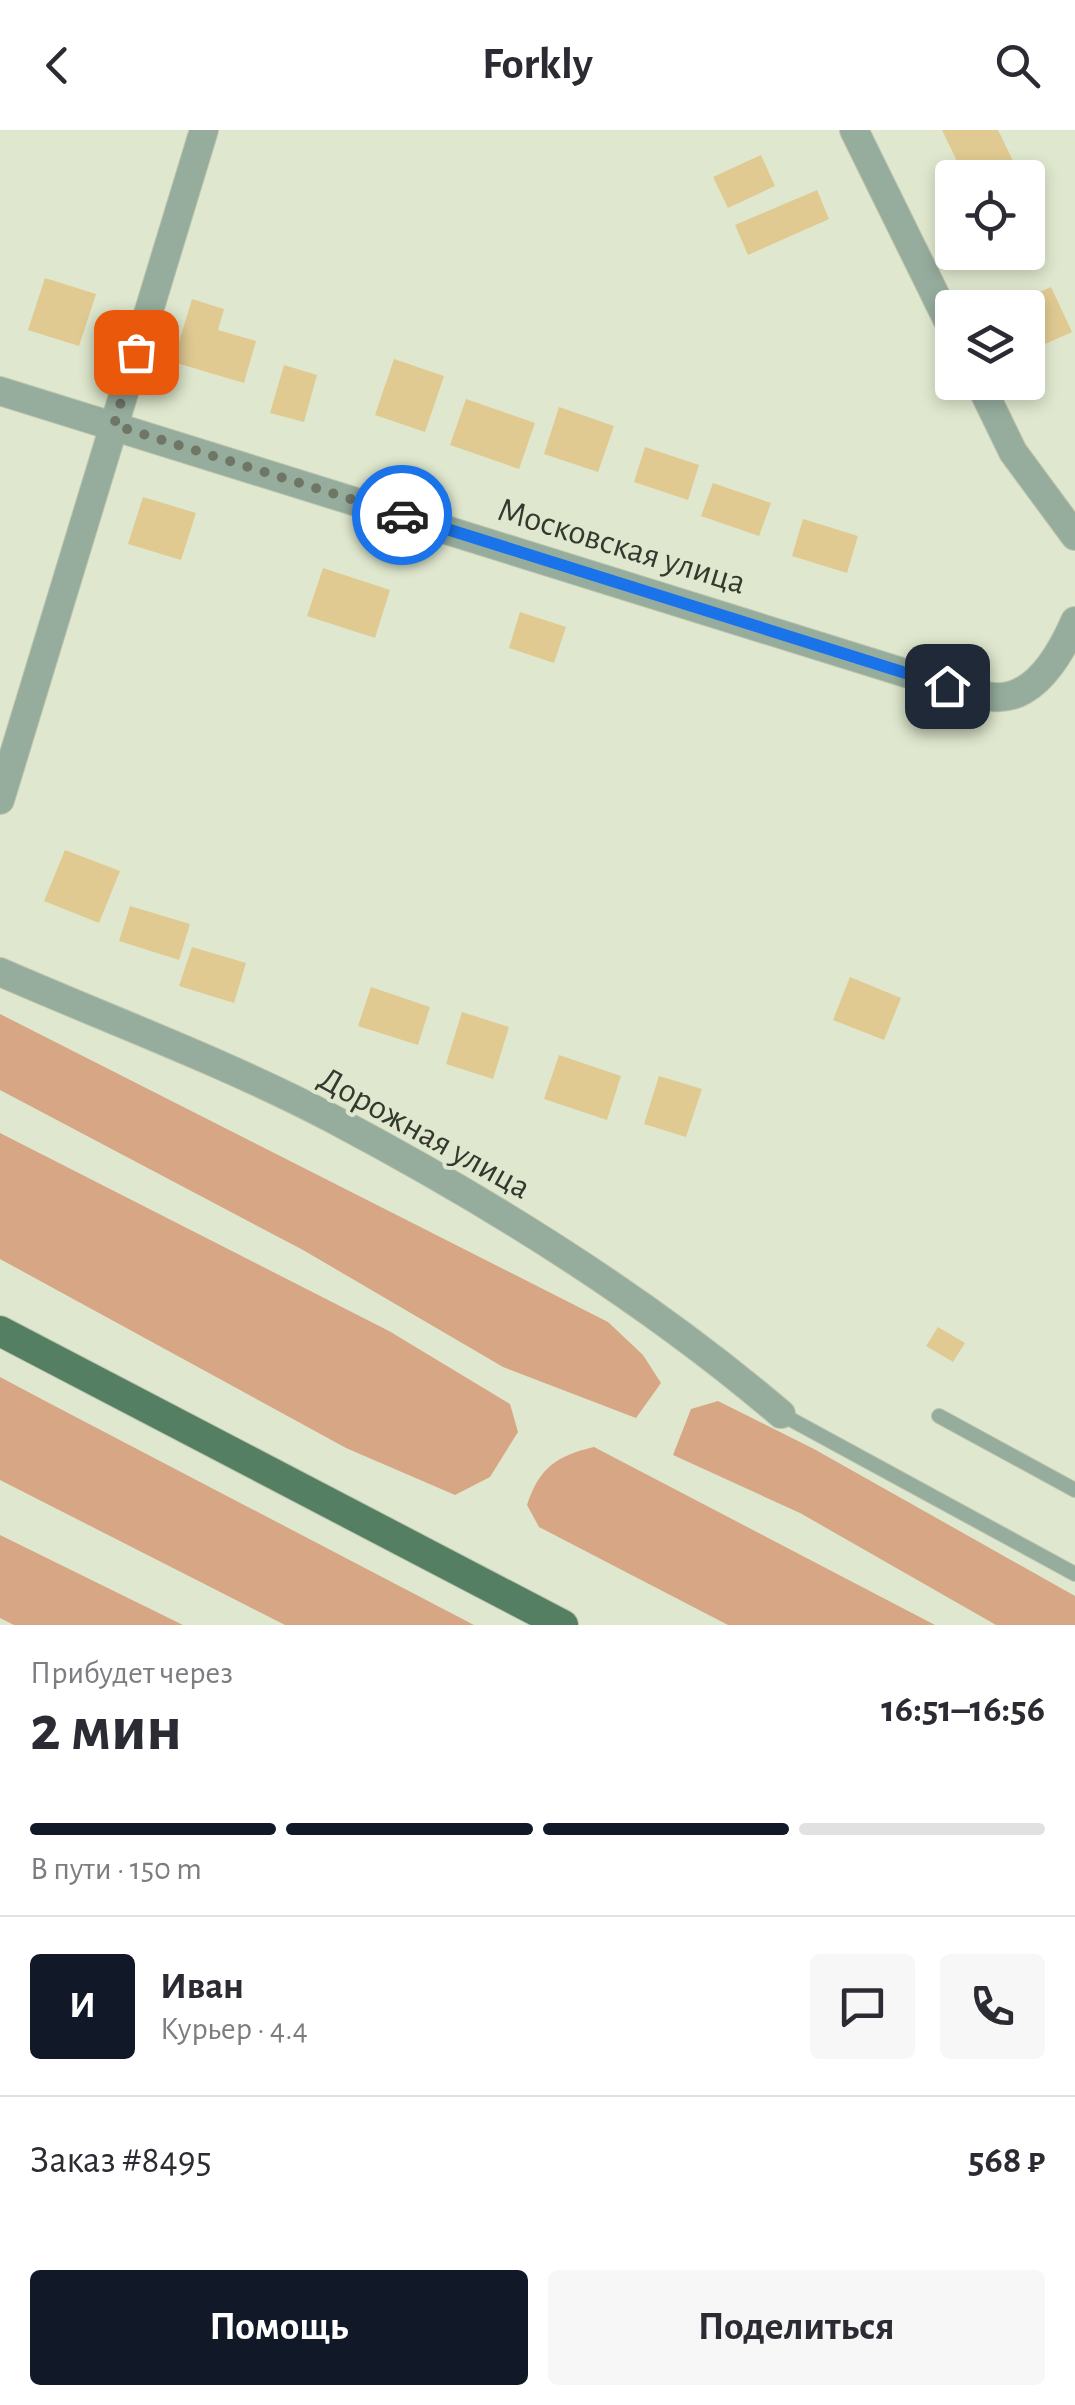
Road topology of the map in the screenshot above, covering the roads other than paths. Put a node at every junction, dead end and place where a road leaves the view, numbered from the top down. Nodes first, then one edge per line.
1 (203, 130) edge
2 (854, 130) edge
3 (935, 294) edge
4 (0, 391) edge
5 (988, 400) edge
6 (114, 425) junction
7 (1075, 536) edge
8 (1075, 621) edge
9 (0, 800) edge
10 (0, 972) edge
11 (0, 1332) edge
12 (781, 1414) joint
13 (939, 1416) dead end
14 (1075, 1490) edge
15 (1075, 1574) edge
16 (563, 1625) edge

1 - 6 street
2 - 3 street
4 - 6 street, Московская улица
5 - 7 street
6 - 8 street, Московская улица
6 - 9 street
10 - 12 street, Дорожная улица
11 - 16 main road
12 - 15 lane
13 - 14 lane

